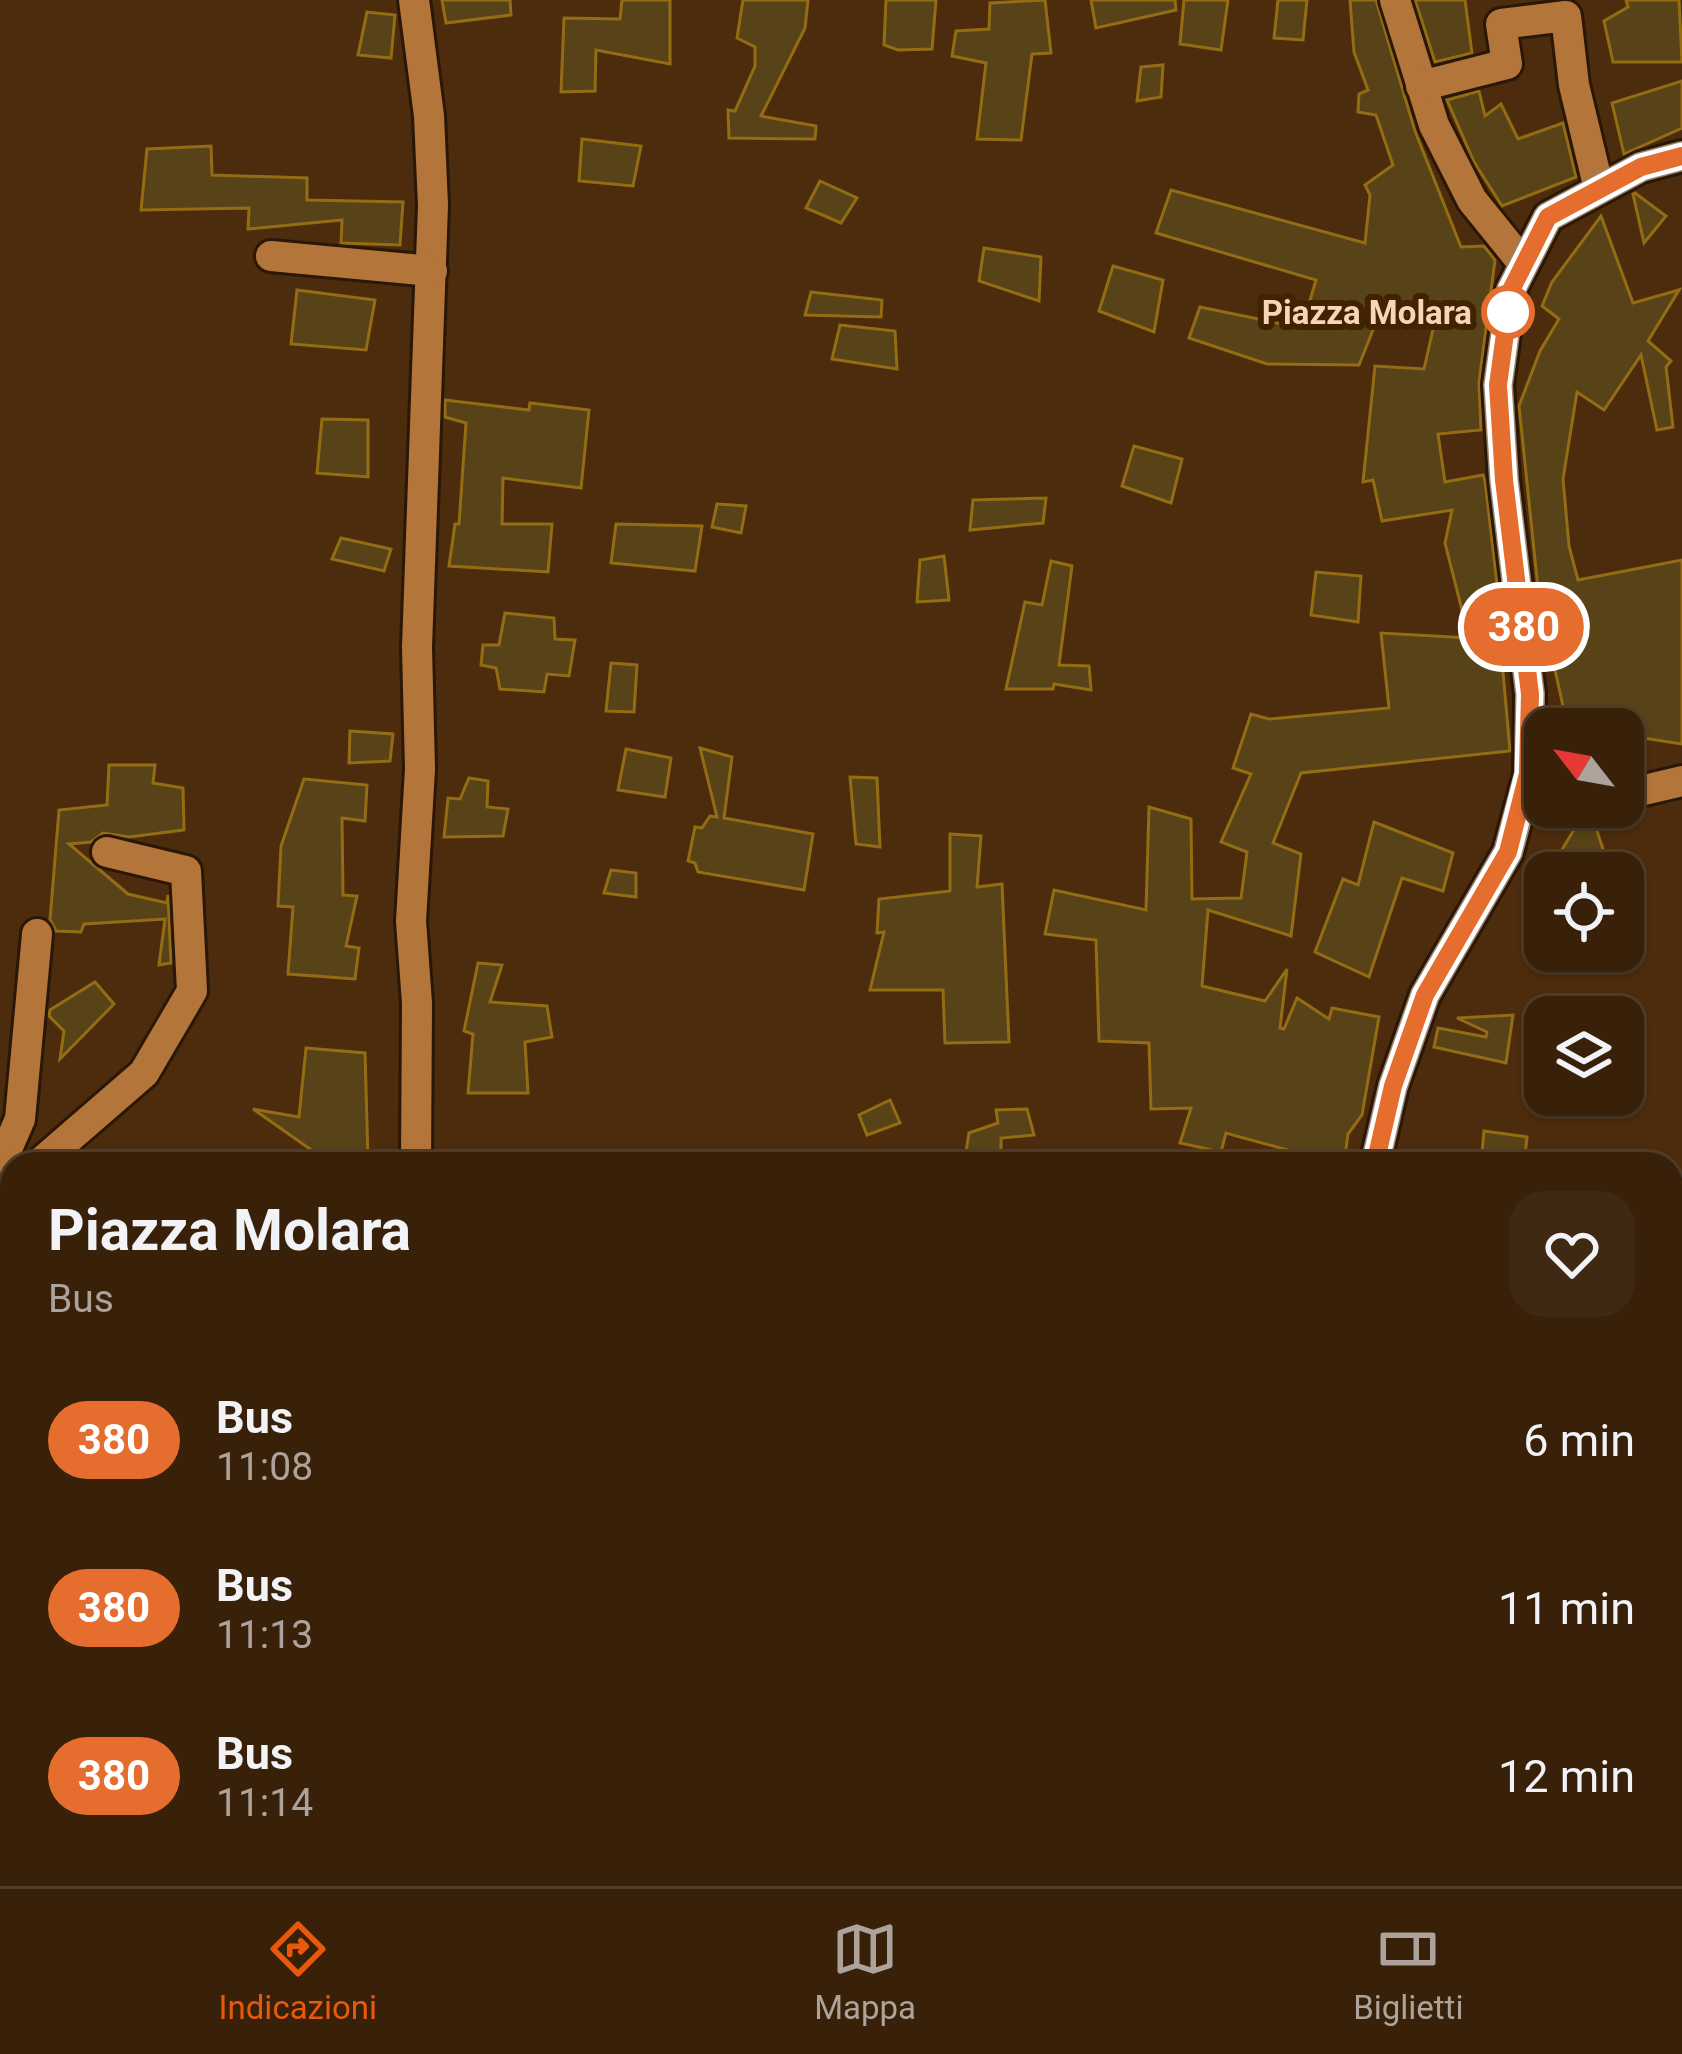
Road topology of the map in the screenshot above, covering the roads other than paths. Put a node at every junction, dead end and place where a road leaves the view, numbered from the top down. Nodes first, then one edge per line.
1 (414, 0) edge
2 (1395, 0) edge
3 (1420, 86) junction
4 (1682, 156) edge
5 (1599, 189) junction
6 (271, 256) dead end
7 (1522, 262) junction
8 (432, 272) junction
9 (1532, 708) edge
10 (1682, 781) edge
11 (1524, 790) edge
12 (1644, 791) edge
13 (107, 853) dead end
14 (37, 934) dead end
15 (6, 1152) edge
16 (53, 1152) edge
17 (416, 1152) edge
18 (1378, 1152) edge

1 - 8 street
2 - 3 street
3 - 5 street
3 - 7 street
4 - 5 street
5 - 7 street
6 - 8 street
7 - 9 street
8 - 17 street
10 - 12 street
11 - 18 street
13 - 16 street
14 - 15 street

